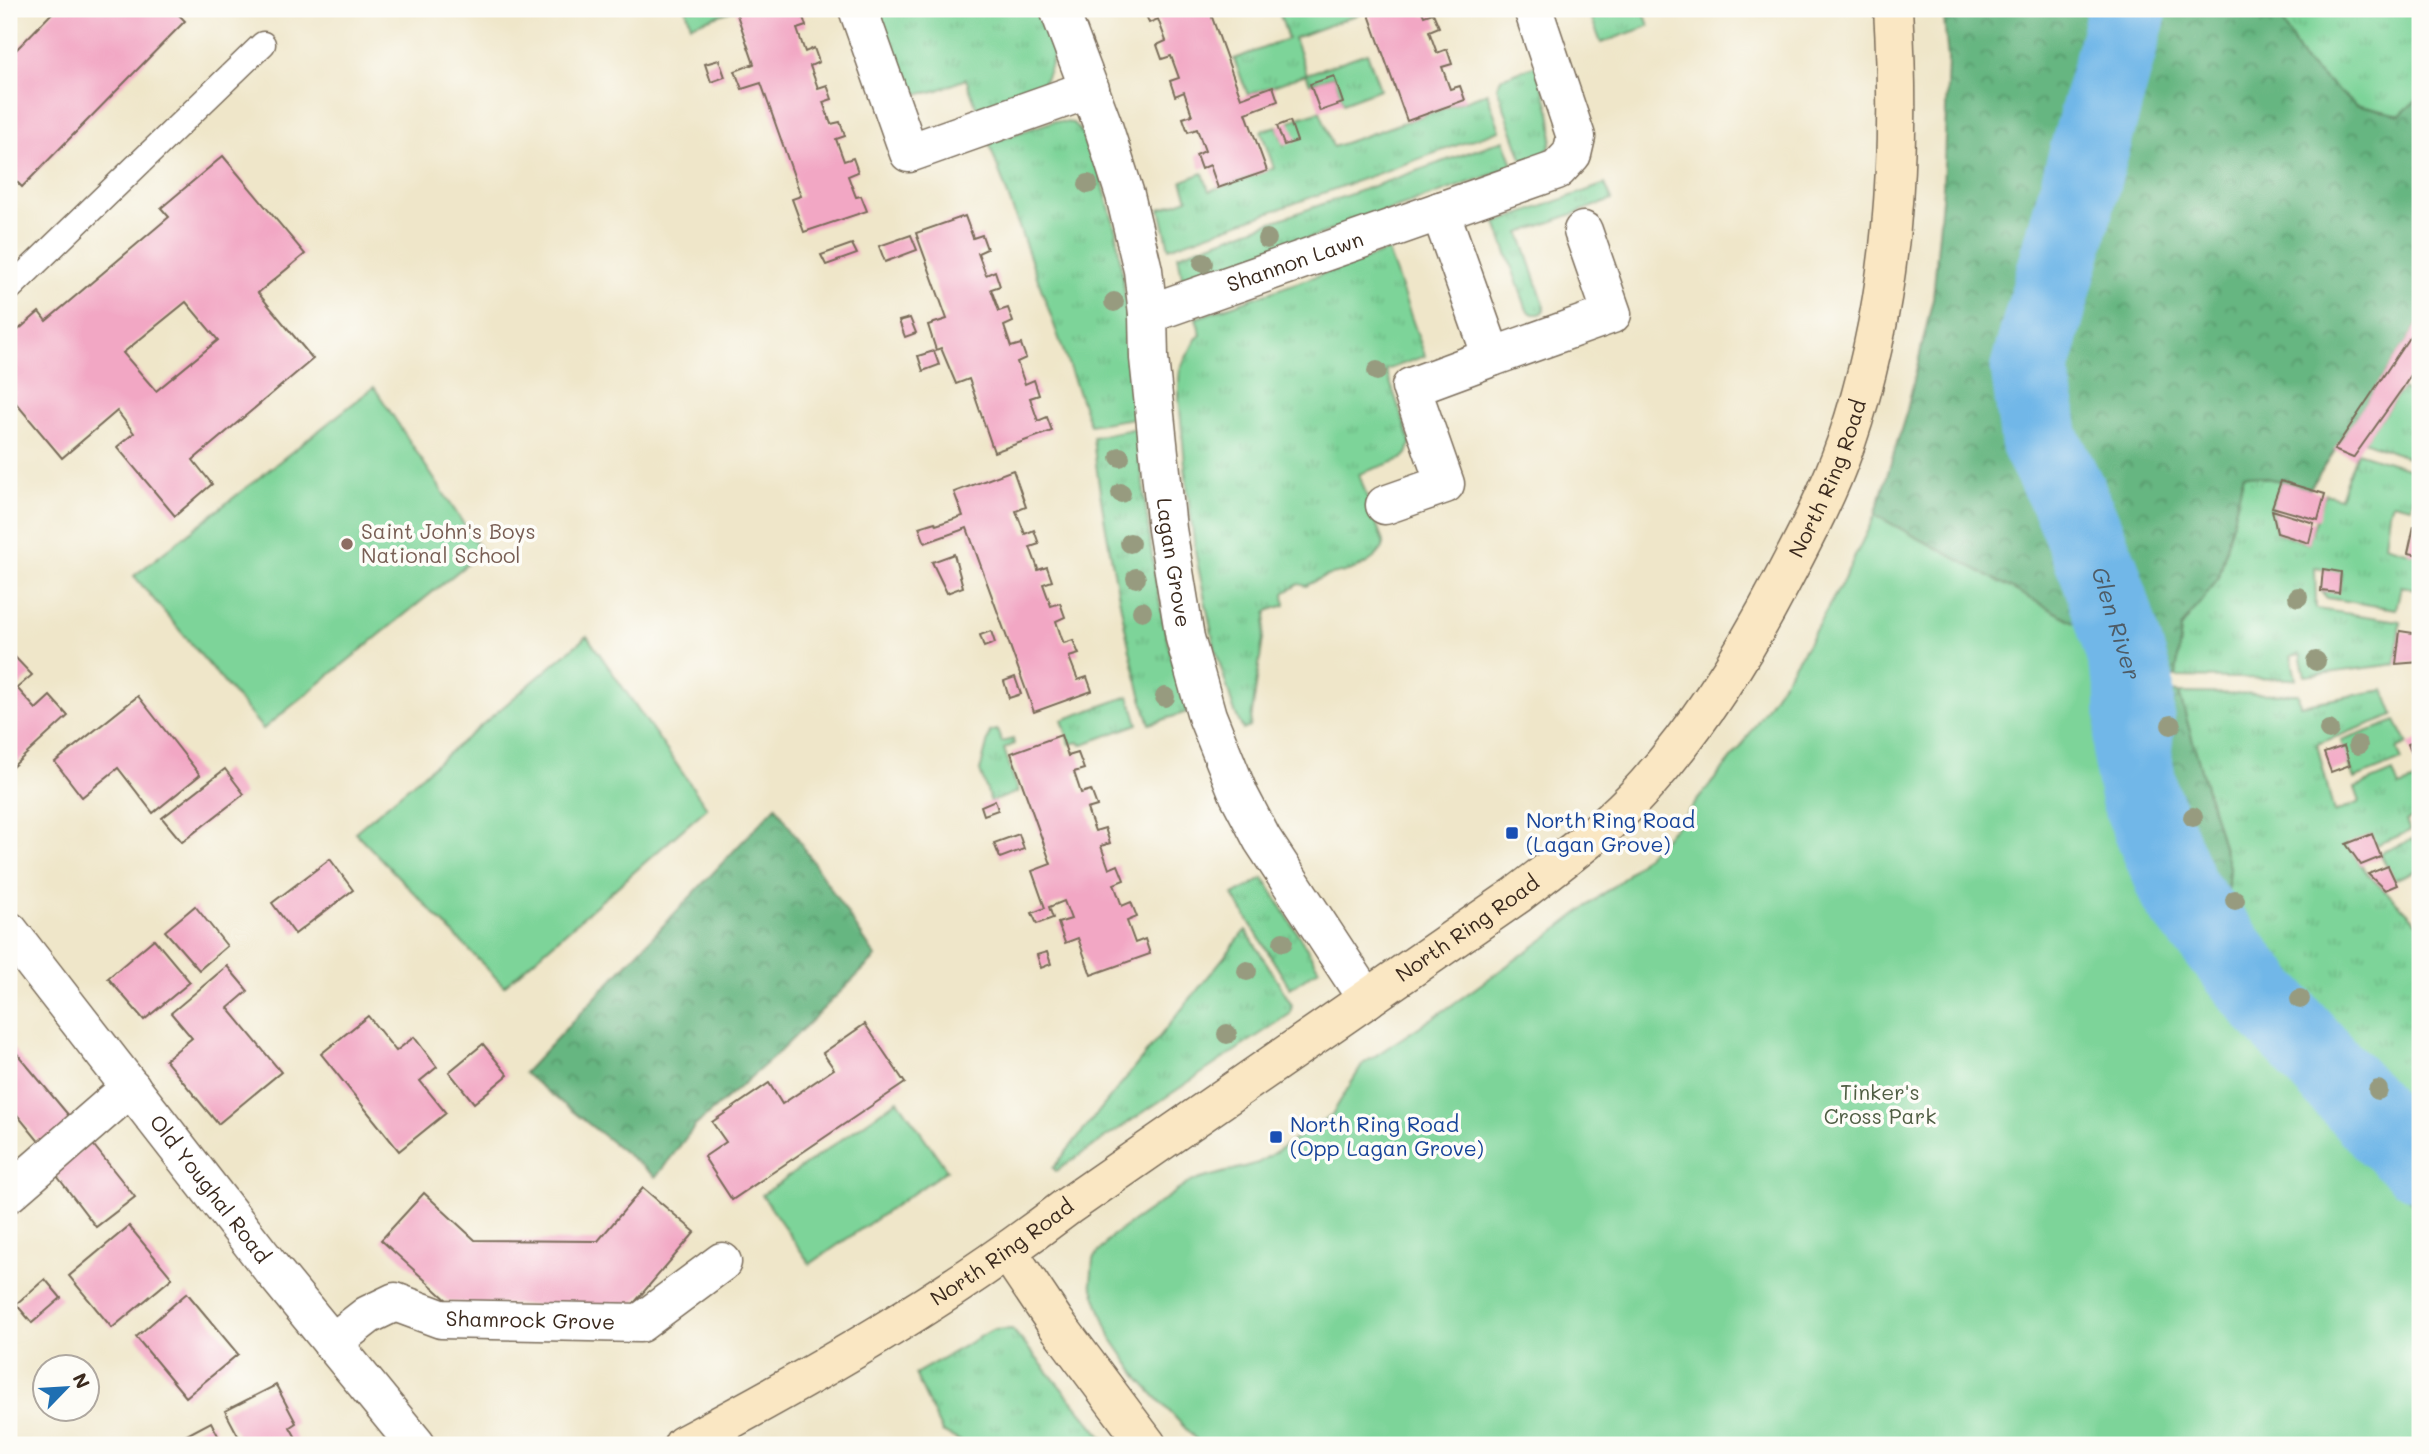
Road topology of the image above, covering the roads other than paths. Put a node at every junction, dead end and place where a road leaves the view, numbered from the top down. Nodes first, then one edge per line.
1 (858, 9) edge
2 (1059, 9) edge
3 (1533, 9) edge
4 (1893, 9) edge
5 (263, 44) dead end
6 (1090, 89) junction
7 (1440, 211) junction
8 (1583, 231) dead end
9 (9, 289) edge
10 (1148, 314) junction
11 (1492, 357) junction
12 (1385, 505) dead end
13 (9, 931) edge
14 (1367, 999) junction
15 (131, 1087) junction
16 (9, 1193) edge
17 (1008, 1252) junction
18 (722, 1262) dead end
19 (332, 1343) junction
20 (416, 1445) edge
21 (683, 1445) edge
22 (1147, 1445) edge

1 - 6 street
2 - 6 street, Lagan Grove
3 - 7 street, Shannon Lawn
4 - 14 main road, North Ring Road
5 - 9 lane
6 - 10 street, Lagan Grove
7 - 10 street, Shannon Lawn
7 - 11 street
8 - 11 street
10 - 14 street, Lagan Grove
11 - 12 street
13 - 15 street, Old Youghal Road
14 - 17 main road, North Ring Road
15 - 16 street
15 - 19 street, Old Youghal Road
17 - 21 main road, North Ring Road
17 - 22 main road
18 - 19 street, Shamrock Grove
19 - 20 street, Old Youghal Road

